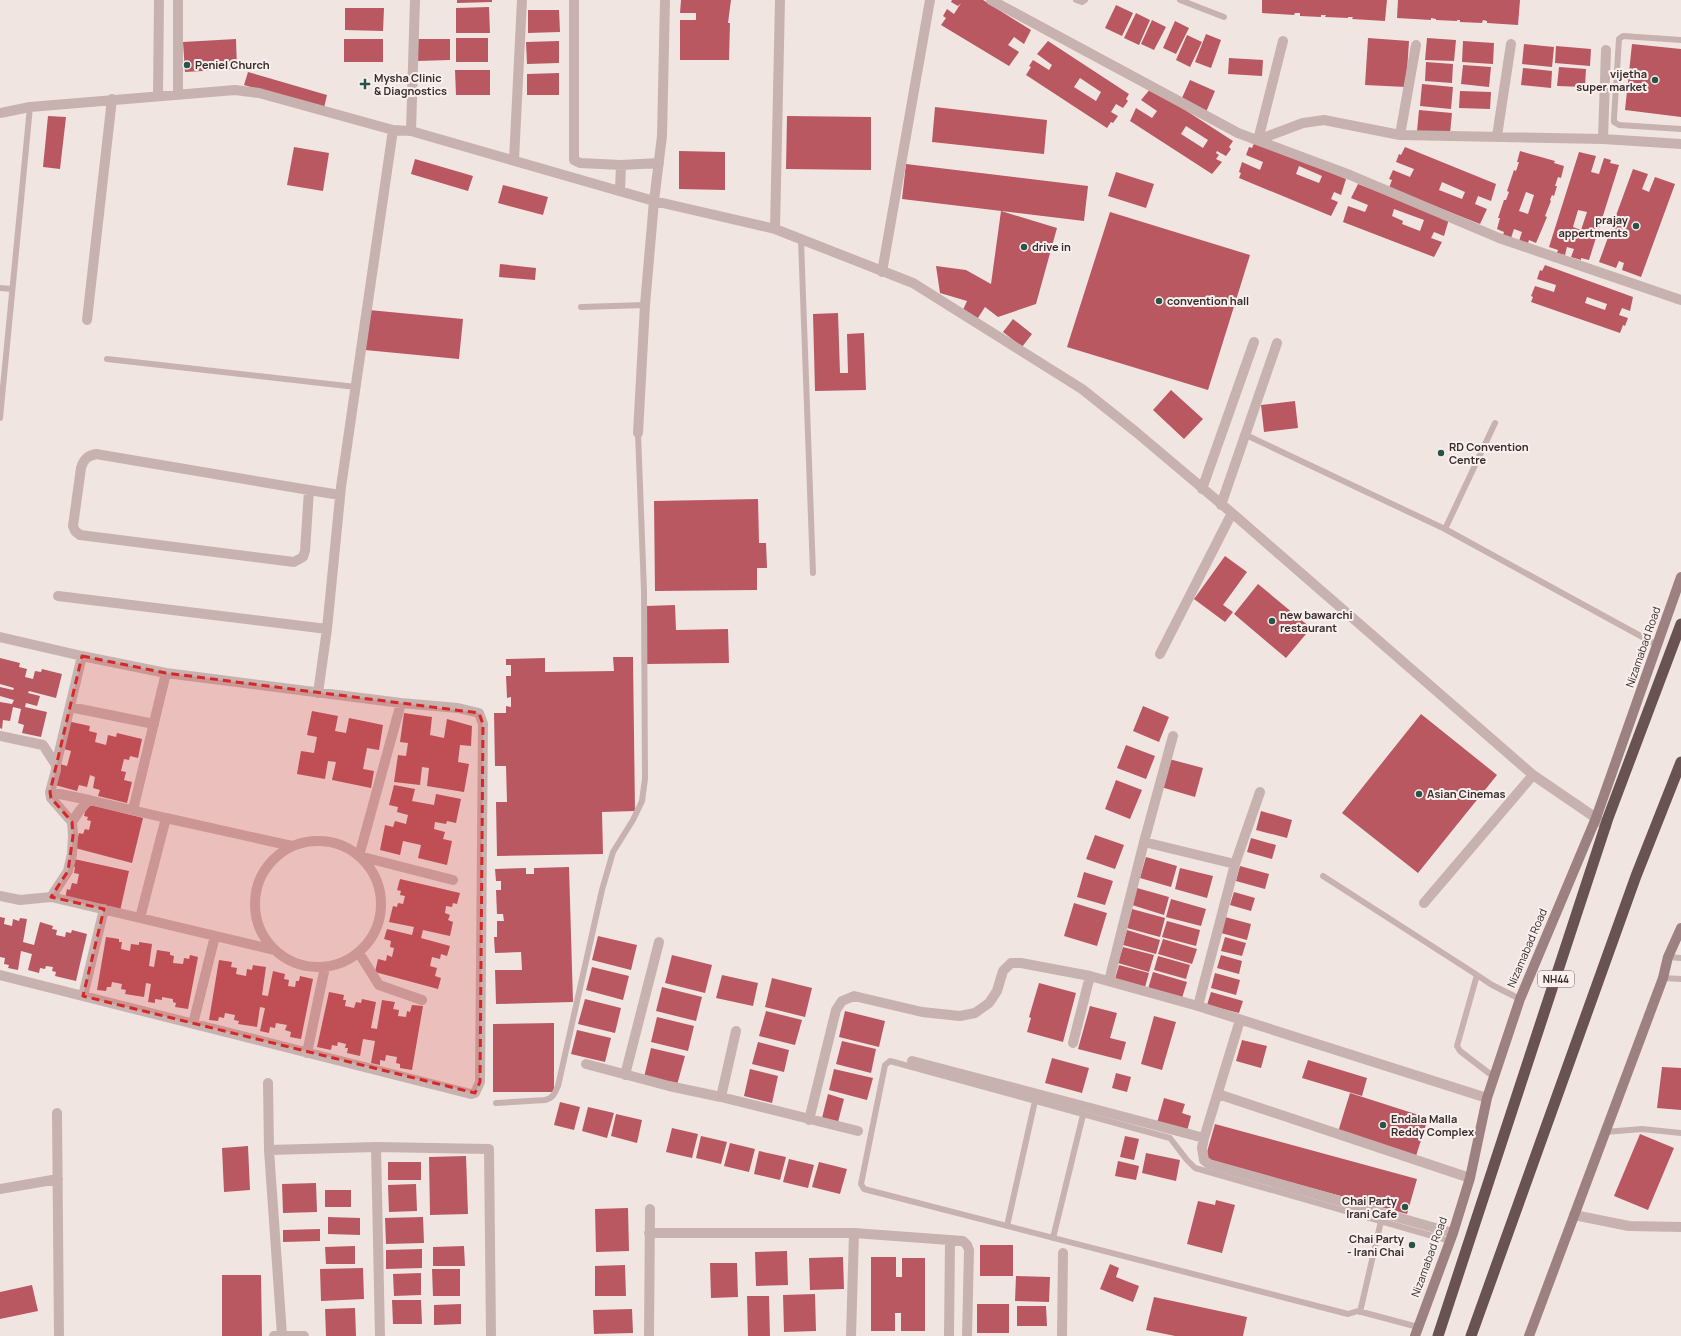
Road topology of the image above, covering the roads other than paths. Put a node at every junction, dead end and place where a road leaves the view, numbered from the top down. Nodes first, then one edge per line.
1 (159, 0) edge
2 (178, 0) edge
3 (415, 0) edge
4 (522, 0) edge
5 (574, 0) edge
6 (665, 0) edge
7 (780, 0) edge
8 (930, 0) edge
9 (991, 0) edge
10 (1076, 0) edge
11 (1085, 0) edge
12 (1180, 0) edge
13 (1224, 17) dead end
14 (1681, 40) edge
15 (1283, 41) dead end
16 (1512, 44) dead end
17 (1416, 45) dead end
18 (1606, 50) dead end
19 (178, 94) junction
20 (158, 96) junction
21 (112, 99) junction
22 (30, 107) junction
23 (0, 113) edge
24 (1681, 129) edge
25 (393, 130) junction
26 (411, 131) junction
27 (1400, 135) junction
28 (1497, 136) junction
29 (1603, 139) junction
30 (1258, 140) junction
31 (1681, 144) edge
32 (514, 160) junction
33 (659, 163) junction
34 (621, 165) junction
35 (620, 191) junction
36 (654, 201) junction
37 (775, 229) junction
38 (801, 240) junction
39 (882, 272) junction
40 (0, 288) edge
41 (12, 289) junction
42 (1681, 300) edge
43 (646, 305) junction
44 (581, 307) dead end
45 (87, 320) dead end
46 (1254, 342) dead end
47 (1277, 343) dead end
48 (107, 359) dead end
49 (356, 387) junction
50 (0, 418) edge
51 (1495, 423) dead end
52 (638, 433) joint
53 (1246, 434) junction
54 (1202, 489) junction
55 (309, 490) junction
56 (340, 495) junction
57 (1221, 505) junction
58 (1232, 513) junction
59 (1445, 529) junction
60 (812, 573) dead end
61 (1681, 576) edge
62 (58, 596) dead end
63 (1681, 624) edge
64 (326, 629) junction
65 (0, 637) edge
66 (1657, 645) junction
67 (1160, 654) dead end
68 (82, 656) junction
69 (166, 673) junction
70 (318, 693) junction
71 (401, 703) junction
72 (70, 707) junction
73 (154, 724) junction
74 (0, 736) edge
75 (1173, 736) dead end
76 (1681, 762) edge
77 (56, 765) junction
78 (1533, 775) junction
79 (50, 792) junction
80 (1260, 792) dead end
81 (89, 800) junction
82 (133, 810) junction
83 (166, 818) junction
84 (1596, 818) junction
85 (72, 822) junction
86 (1606, 827) junction
87 (1144, 842) junction
88 (292, 846) junction
89 (359, 856) junction
90 (1234, 864) junction
91 (1323, 876) dead end
92 (453, 880) dead end
93 (0, 896) edge
94 (51, 897) junction
95 (1424, 903) dead end
96 (104, 909) junction
97 (140, 918) junction
98 (1681, 928) edge
99 (215, 936) junction
100 (659, 942) dead end
101 (274, 950) junction
102 (359, 953) junction
103 (1668, 957) junction
104 (1681, 958) edge
105 (325, 967) junction
106 (0, 975) edge
107 (1477, 975) junction
108 (1090, 976) junction
109 (1663, 978) junction
110 (1681, 980) edge
111 (1110, 981) junction
112 (83, 996) junction
113 (1520, 999) junction
114 (422, 1000) dead end
115 (1198, 1006) junction
116 (1240, 1020) junction
117 (193, 1024) junction
118 (736, 1031) dead end
119 (1073, 1043) dead end
120 (306, 1053) junction
121 (912, 1061) dead end
122 (586, 1064) dead end
123 (625, 1075) junction
124 (1494, 1077) junction
125 (268, 1083) dead end
126 (1218, 1094) junction
127 (720, 1097) junction
128 (1487, 1098) junction
129 (1035, 1101) junction
130 (496, 1103) dead end
131 (57, 1113) dead end
132 (1083, 1115) junction
133 (809, 1120) junction
134 (858, 1131) dead end
135 (1605, 1132) junction
136 (1681, 1133) edge
137 (1204, 1138) junction
138 (376, 1147) junction
139 (269, 1150) junction
140 (1470, 1178) junction
141 (58, 1179) junction
142 (0, 1189) edge
143 (650, 1209) dead end
144 (1574, 1215) junction
145 (1381, 1221) junction
146 (1007, 1226) junction
147 (1681, 1227) edge
148 (649, 1233) junction
149 (854, 1233) junction
150 (1451, 1237) junction
151 (1053, 1238) junction
152 (950, 1241) junction
153 (1064, 1253) dead end
154 (1360, 1312) junction
155 (1416, 1332) edge
156 (59, 1336) edge
157 (278, 1336) edge
158 (304, 1336) edge
159 (380, 1336) edge
160 (491, 1336) edge
161 (649, 1336) edge
162 (851, 1336) edge
163 (949, 1336) edge
164 (967, 1336) edge
165 (1062, 1336) edge
166 (1438, 1336) edge
167 (1471, 1336) edge
168 (1529, 1336) edge

1 - 20 street
2 - 19 street
3 - 26 street
4 - 32 street
5 - 34 street
6 - 33 street
7 - 37 street
8 - 39 street
9 - 30 street
10 - 11 lane
12 - 13 lane
14 - 24 lane
15 - 30 street
16 - 28 street
17 - 27 street
18 - 29 street
19 - 20 street
19 - 25 street
20 - 21 street
21 - 22 street
21 - 45 street
22 - 23 street
22 - 41 lane
25 - 26 street
25 - 49 street
26 - 32 street
27 - 28 street
27 - 30 street
28 - 29 street
29 - 31 street
30 - 42 street
32 - 35 street
33 - 34 street
33 - 36 street
34 - 35 street
35 - 36 street
36 - 37 street
36 - 43 street
37 - 38 street
38 - 39 street
38 - 60 lane
39 - 54 street
40 - 41 lane
41 - 50 lane
43 - 44 lane
43 - 52 street
46 - 54 street
47 - 53 street
48 - 49 lane
49 - 56 street
51 - 59 lane
52 - 130 lane
53 - 57 street
53 - 59 lane
54 - 57 street
55 - 55 street
55 - 56 street
56 - 64 street
57 - 58 street
58 - 67 street
58 - 78 street
59 - 66 lane
61 - 66 main road, Nizamabad Road
62 - 64 street
63 - 86 highway, NH44
64 - 70 street
65 - 68 street
66 - 84 main road, Nizamabad Road
68 - 69 street
68 - 72 street
69 - 70 street
69 - 73 street
70 - 71 street
71 - 89 street
71 - 120 street
72 - 73 street
72 - 77 street
73 - 82 street
74 - 77 street
75 - 87 street
76 - 167 highway
77 - 79 street
78 - 84 street
78 - 95 street
79 - 81 street
79 - 85 street
80 - 90 street
81 - 82 street
81 - 85 street
82 - 83 street
83 - 88 street
83 - 97 street
84 - 86 street
84 - 113 main road, Nizamabad Road
85 - 94 street
86 - 166 highway, NH44
87 - 90 street
87 - 111 street
88 - 89 street
88 - 101 street
89 - 92 street
89 - 102 street
90 - 115 street
91 - 107 lane
93 - 94 street
94 - 96 street
96 - 97 street
96 - 112 street
97 - 99 street
98 - 103 main road
99 - 101 street
99 - 117 street
100 - 123 street
101 - 105 street
102 - 105 street
102 - 114 street
103 - 104 lane
103 - 109 main road
105 - 120 street
106 - 112 street
107 - 113 lane
107 - 124 lane
108 - 111 street
108 - 119 street
108 - 133 street
109 - 110 lane
109 - 135 main road
111 - 115 street
112 - 117 street
113 - 124 main road, Nizamabad Road
115 - 116 street
116 - 126 street
116 - 128 street
117 - 120 street
118 - 127 street
121 - 137 street
122 - 123 street
123 - 127 street
124 - 128 main road, Nizamabad Road
125 - 139 street
126 - 137 street
126 - 140 street
127 - 133 street
128 - 140 main road, Nizamabad Road
129 - 132 lane
129 - 146 lane
129 - 146 lane
131 - 141 street
132 - 145 lane
132 - 151 lane
133 - 134 street
135 - 136 lane
135 - 144 main road
137 - 150 street
138 - 139 street
138 - 159 street
138 - 160 street
139 - 157 street
140 - 150 main road, Nizamabad Road
141 - 142 street
141 - 156 street
143 - 148 street
144 - 147 street
144 - 168 main road
145 - 150 lane
145 - 154 lane
146 - 151 lane
148 - 149 street
148 - 161 street
149 - 152 street
149 - 162 street
150 - 155 main road, Nizamabad Road
151 - 154 lane
152 - 163 street
152 - 164 street
153 - 165 street
154 - 155 lane
157 - 158 street

